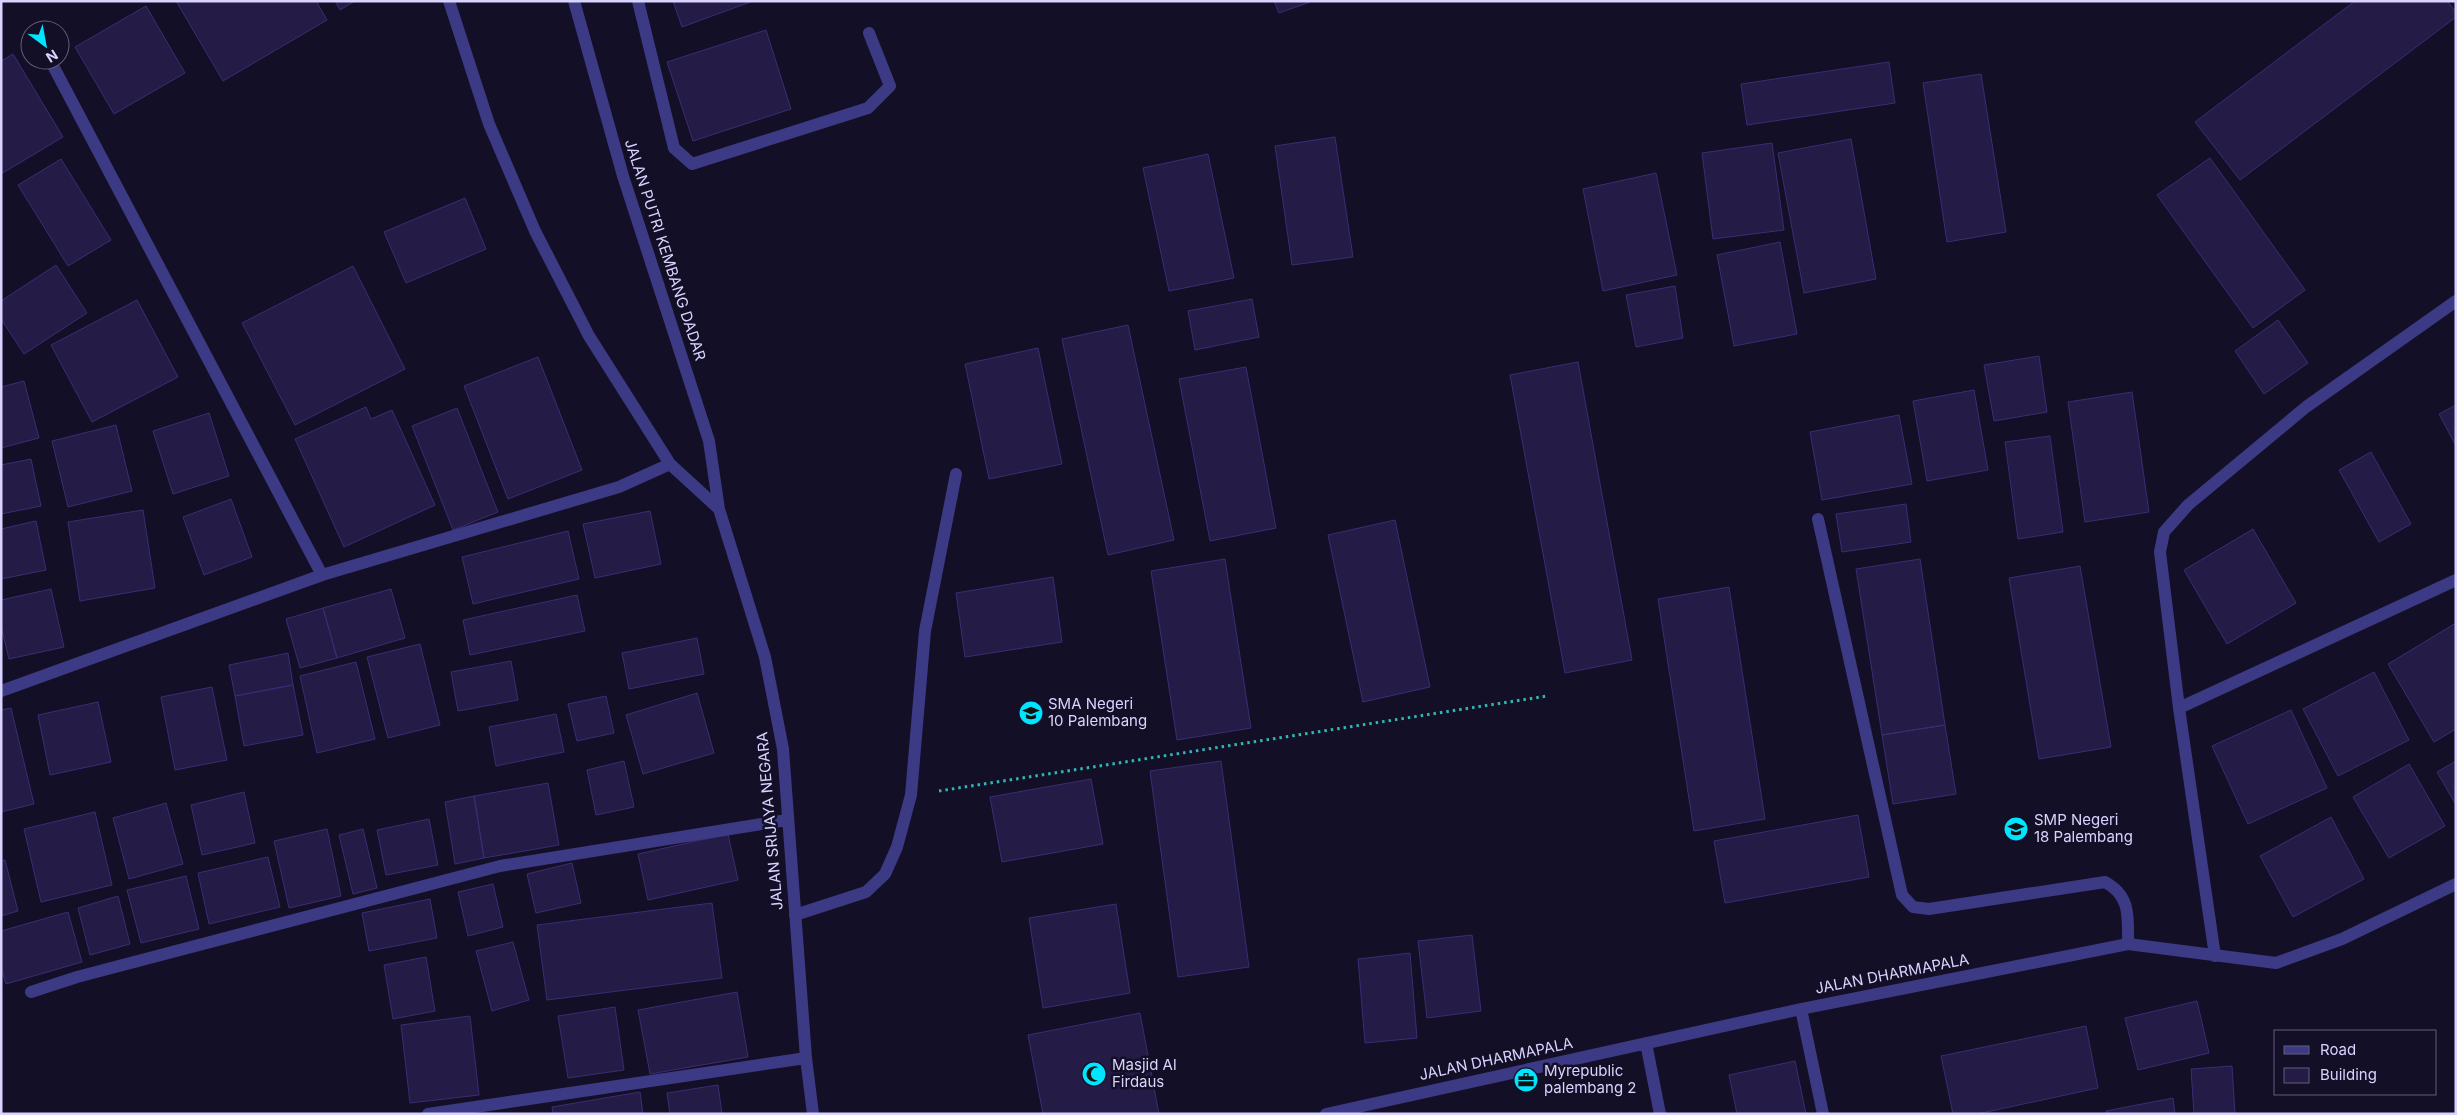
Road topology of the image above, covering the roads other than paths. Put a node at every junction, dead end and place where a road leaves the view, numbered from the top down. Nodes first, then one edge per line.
1 (449, 1) edge
2 (574, 1) edge
3 (638, 1) edge
4 (870, 33) dead end
5 (55, 70) edge
6 (2456, 301) edge
7 (670, 464) junction
8 (956, 474) dead end
9 (720, 509) junction
10 (1818, 519) dead end
11 (322, 575) junction
12 (2456, 580) edge
13 (1, 690) edge
14 (2179, 708) junction
15 (787, 820) junction
16 (2456, 884) edge
17 (795, 914) junction
18 (2128, 944) junction
19 (2215, 956) junction
20 (32, 992) dead end
21 (1801, 1009) junction
22 (1646, 1043) junction
23 (806, 1058) junction
24 (428, 1114) edge
25 (813, 1114) edge
26 (1326, 1114) edge
27 (1660, 1114) edge
28 (1823, 1114) edge

1 - 7 street
2 - 9 street, JALAN PUTRI KEMBANG DADAR
3 - 4 street
5 - 11 street
6 - 14 street
7 - 9 street
7 - 11 street
8 - 17 street
9 - 15 street, JALAN SRIJAYA NEGARA
10 - 18 street
11 - 13 street
12 - 14 street
14 - 19 street
15 - 17 street, JALAN SRIJAYA NEGARA
15 - 20 street
16 - 19 street, JALAN DHARMAPALA
17 - 23 street, JALAN SRIJAYA NEGARA
18 - 19 street, JALAN DHARMAPALA
18 - 21 street, JALAN DHARMAPALA
21 - 22 street, JALAN DHARMAPALA
21 - 28 street
22 - 26 street, JALAN DHARMAPALA
22 - 27 street
23 - 24 street
23 - 25 street, JALAN SRIJAYA NEGARA

